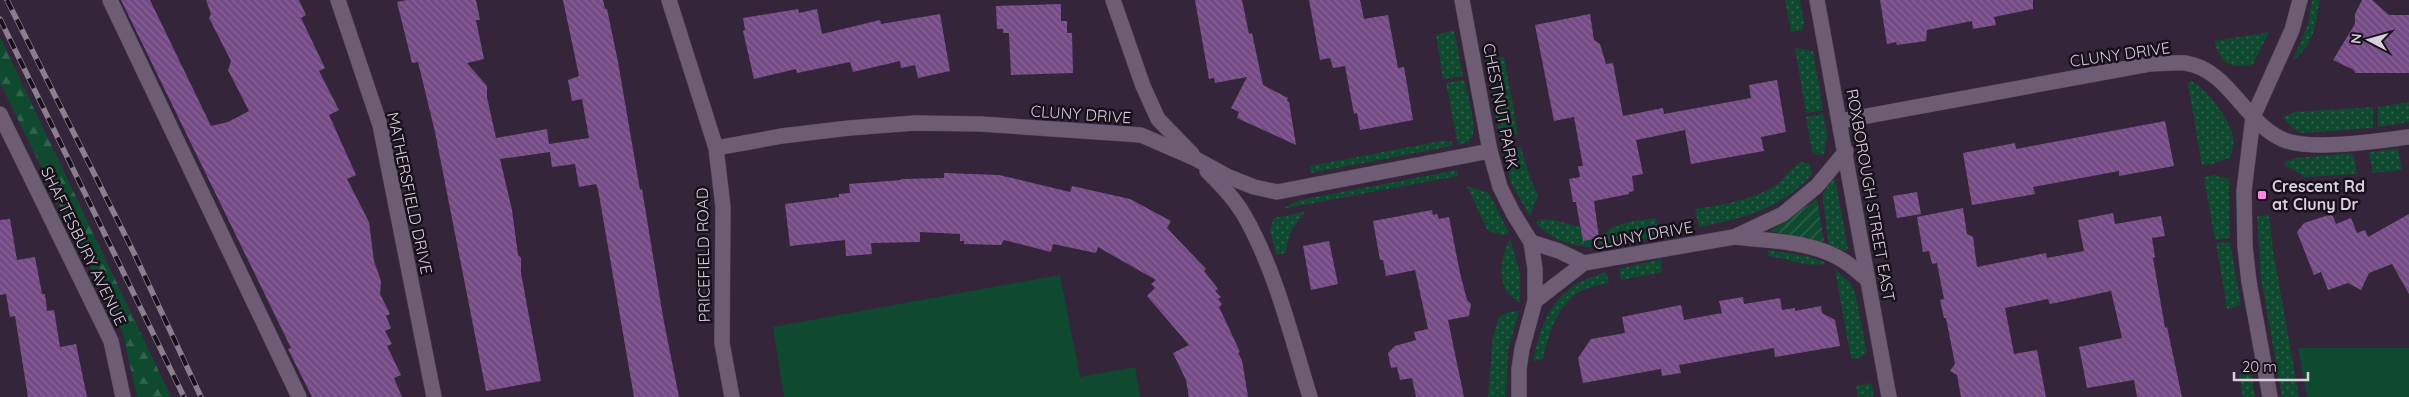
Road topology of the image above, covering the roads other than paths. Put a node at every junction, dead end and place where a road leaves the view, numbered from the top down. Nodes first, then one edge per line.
1 (110, 0) edge
2 (338, 0) edge
3 (669, 0) edge
4 (1113, 0) edge
5 (1462, 0) edge
6 (1817, 0) edge
7 (2300, 0) edge
8 (0, 114) edge
9 (2253, 117) junction
10 (1840, 121) junction
11 (2409, 137) edge
12 (716, 148) junction
13 (1490, 151) junction
14 (1846, 151) junction
15 (1196, 159) junction
16 (1734, 237) junction
17 (1531, 242) junction
18 (1584, 263) junction
19 (1868, 280) junction
20 (1535, 300) junction
21 (123, 397) edge
22 (299, 397) edge
23 (434, 397) edge
24 (732, 397) edge
25 (1310, 397) edge
26 (1519, 397) edge
27 (1889, 397) edge
28 (2270, 397) edge

1 - 22 street
2 - 23 street, MATHERSFIELD DRIVE
3 - 12 street, PRICEFIELD ROAD
4 - 15 street
5 - 13 street, CHESTNUT PARK
6 - 10 street, ROXBOROUGH STREET EAST
7 - 9 street
8 - 21 street, SHAFTESBURY AVENUE
9 - 10 street, CLUNY DRIVE
9 - 11 street, CLUNY DRIVE
9 - 28 street
10 - 14 street, ROXBOROUGH STREET EAST
12 - 15 street, CLUNY DRIVE
12 - 24 street, PRICEFIELD ROAD
13 - 15 street, CLUNY DRIVE
13 - 17 street, CHESTNUT PARK
14 - 16 street, CLUNY DRIVE
14 - 19 street, ROXBOROUGH STREET EAST
15 - 25 street
16 - 18 street, CLUNY DRIVE
16 - 19 street, CLUNY DRIVE
17 - 18 street, CLUNY DRIVE
17 - 20 street, CHESTNUT PARK
18 - 20 street
19 - 27 street, ROXBOROUGH STREET EAST
20 - 26 street, CHESTNUT PARK

